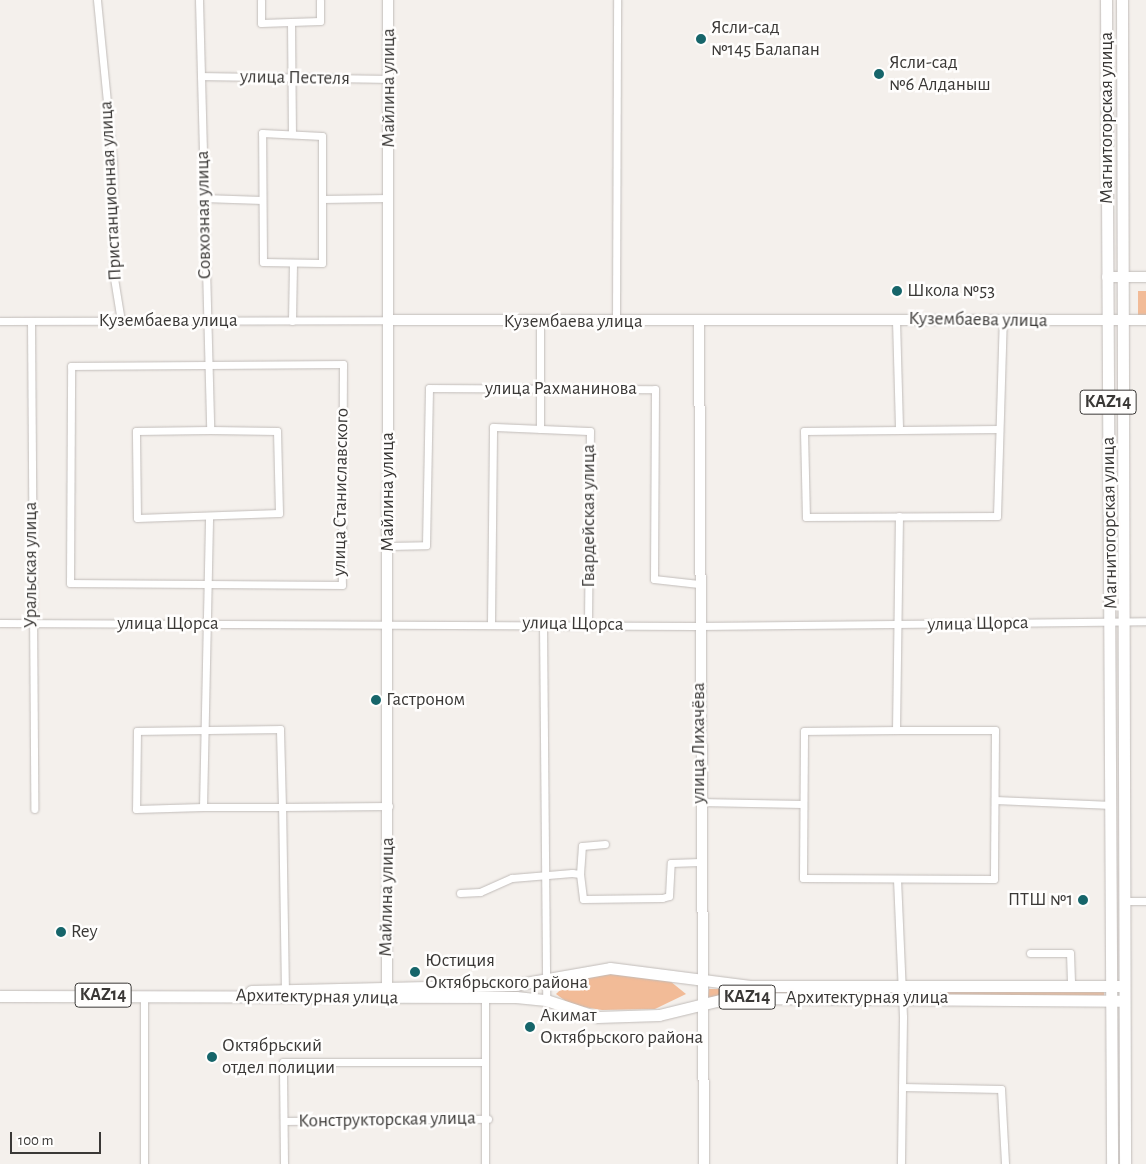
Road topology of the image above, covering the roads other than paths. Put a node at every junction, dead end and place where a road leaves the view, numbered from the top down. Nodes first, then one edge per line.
1 (97, 0) edge
2 (199, 0) edge
3 (261, 0) edge
4 (320, 0) edge
5 (388, 0) edge
6 (617, 0) edge
7 (1106, 0) edge
8 (1122, 0) edge
9 (291, 22) junction
10 (201, 76) junction
11 (292, 78) junction
12 (389, 79) junction
13 (292, 133) junction
14 (203, 198) junction
15 (390, 198) junction
16 (322, 199) junction
17 (262, 200) junction
18 (293, 263) junction
19 (1106, 277) junction
20 (1121, 277) junction
21 (1146, 277) edge
22 (1004, 319) junction
23 (206, 320) junction
24 (390, 320) junction
25 (896, 320) junction
26 (1106, 320) junction
27 (1120, 320) junction
28 (1146, 320) edge
29 (0, 321) edge
30 (31, 321) junction
31 (121, 321) junction
32 (292, 321) junction
33 (699, 321) junction
34 (540, 322) junction
35 (616, 322) junction
36 (208, 365) junction
37 (540, 389) junction
38 (898, 428) junction
39 (540, 429) junction
40 (999, 429) junction
41 (210, 430) junction
42 (899, 516) junction
43 (209, 517) junction
44 (387, 546) junction
45 (207, 584) junction
46 (699, 584) junction
47 (1146, 621) edge
48 (1118, 622) junction
49 (0, 623) edge
50 (491, 623) junction
51 (206, 624) junction
52 (389, 624) junction
53 (543, 624) junction
54 (588, 624) junction
55 (31, 625) junction
56 (899, 625) junction
57 (698, 626) junction
58 (207, 730) junction
59 (896, 730) junction
60 (995, 800) junction
61 (699, 802) junction
62 (803, 804) junction
63 (1112, 805) junction
64 (389, 806) junction
65 (204, 807) junction
66 (282, 807) junction
67 (34, 809) dead end
68 (605, 844) dead end
69 (700, 862) junction
70 (545, 873) junction
71 (580, 874) junction
72 (897, 879) junction
73 (460, 893) dead end
74 (1146, 900) edge
75 (1124, 901) junction
76 (1030, 953) dead end
77 (701, 979) junction
78 (545, 980) junction
79 (387, 985) junction
80 (1071, 986) junction
81 (1119, 986) junction
82 (902, 992) junction
83 (285, 993) junction
84 (144, 995) junction
85 (0, 996) edge
86 (485, 996) junction
87 (387, 999) junction
88 (546, 1000) junction
89 (1119, 1000) junction
90 (701, 1002) junction
91 (484, 1062) junction
92 (902, 1087) junction
93 (488, 1119) junction
94 (286, 1121) junction
95 (144, 1164) edge
96 (284, 1164) edge
97 (485, 1164) edge
98 (704, 1164) edge
99 (901, 1164) edge
100 (1005, 1164) edge
101 (1112, 1164) edge
102 (1125, 1164) edge

1 - 31 street, Пристанционная улица
2 - 10 street, Совхозная улица
3 - 9 street
4 - 9 street
5 - 12 street, Майлина улица
6 - 35 street
7 - 19 main road, Магнитогорская улица / KAZ14
8 - 20 main road, Магнитогорская улица / KAZ14
9 - 11 street
10 - 11 street, улица Пестеля
10 - 14 street, Совхозная улица
11 - 12 street, улица Пестеля
11 - 13 street
12 - 15 street, Майлина улица
13 - 16 street
13 - 17 street
14 - 17 street
14 - 23 street, Совхозная улица
15 - 16 street
15 - 24 street, Майлина улица
16 - 18 street
17 - 18 street
18 - 32 street
19 - 20 street
19 - 26 main road, Магнитогорская улица / KAZ14
20 - 21 street
20 - 27 main road, Магнитогорская улица / KAZ14
22 - 25 street, Кузембаева улица
22 - 26 street, Кузембаева улица
22 - 40 street
23 - 31 street, Кузембаева улица
23 - 32 street, Кузембаева улица
23 - 36 street, Совхозная улица
24 - 32 street, Кузембаева улица
24 - 34 street, Кузембаева улица
24 - 44 street, Майлина улица
25 - 33 street, Кузембаева улица
25 - 38 street
26 - 27 street, Кузембаева улица
26 - 48 main road, Магнитогорская улица / KAZ14
27 - 28 street, Кузембаева улица
27 - 48 main road, Магнитогорская улица / KAZ14
29 - 30 street, Кузембаева улица
30 - 31 street, Кузембаева улица
30 - 55 street, Уральская улица
33 - 35 street, Кузембаева улица
33 - 46 street, улица Лихачёва
34 - 35 street, Кузембаева улица
34 - 37 street
36 - 41 street, Совхозная улица
36 - 45 street, улица Станиславского
36 - 45 street, улица Станиславского
37 - 39 street
37 - 44 street, улица Рахманинова
37 - 46 street, улица Рахманинова
38 - 40 street
38 - 42 street
39 - 50 street, Гвардейская улица
39 - 54 street, Гвардейская улица
40 - 42 street
41 - 43 street
41 - 43 street
42 - 56 street
43 - 45 street
44 - 52 street, Майлина улица
45 - 51 street
46 - 57 street, улица Лихачёва
47 - 48 street, улица Щорса
48 - 56 street, улица Щорса
48 - 63 main road, Магнитогорская улица / KAZ14
48 - 75 main road, Магнитогорская улица / KAZ14
49 - 55 street, улица Щорса
50 - 52 street, улица Щорса
50 - 53 street, улица Щорса
51 - 52 street, улица Щорса
51 - 55 street, улица Щорса
51 - 58 street
52 - 64 street, Майлина улица
53 - 54 street, улица Щорса
53 - 70 street
54 - 57 street, улица Щорса
55 - 67 street, Уральская улица
56 - 57 street, улица Щорса
56 - 59 street
57 - 61 street, улица Лихачёва
58 - 65 street
58 - 65 street
58 - 66 street
59 - 60 street
59 - 62 street
60 - 63 street
60 - 72 street
61 - 62 street
61 - 69 street, улица Лихачёва
62 - 72 street
63 - 81 main road, Магнитогорская улица / KAZ14
64 - 66 street
64 - 79 street, Майлина улица
65 - 66 street
66 - 83 street
68 - 71 street
69 - 71 street
69 - 77 street, улица Лихачёва
70 - 71 street
70 - 73 street
70 - 78 street
72 - 82 street
74 - 75 street
75 - 81 main road, Магнитогорская улица / KAZ14
76 - 80 street
77 - 78 main road, Архитектурная улица / KAZ14
77 - 82 main road, Архитектурная улица / KAZ14
77 - 90 street, улица Лихачёва
78 - 79 main road, Архитектурная улица / KAZ14
78 - 88 street
79 - 83 main road, Архитектурная улица / KAZ14
79 - 87 street, Майлина улица
80 - 81 main road, Архитектурная улица / KAZ14
80 - 82 main road, Архитектурная улица / KAZ14
81 - 89 main road, Магнитогорская улица / KAZ14
82 - 89 main road, Архитектурная улица / KAZ14
82 - 90 main road, Архитектурная улица / KAZ14
82 - 92 street
83 - 84 main road, Архитектурная улица / KAZ14
83 - 87 main road, Архитектурная улица / KAZ14
84 - 85 main road, Архитектурная улица / KAZ14
84 - 95 street
86 - 87 main road, Архитектурная улица / KAZ14
86 - 88 main road, Архитектурная улица / KAZ14
86 - 91 street
88 - 90 main road, Архитектурная улица / KAZ14
89 - 101 main road, Магнитогорская улица
89 - 102 main road, Магнитогорская улица
90 - 98 street, улица Лихачёва
91 - 93 street
91 - 94 street
92 - 99 street
92 - 100 street
93 - 94 street, Конструкторская улица
93 - 97 street
94 - 96 street

